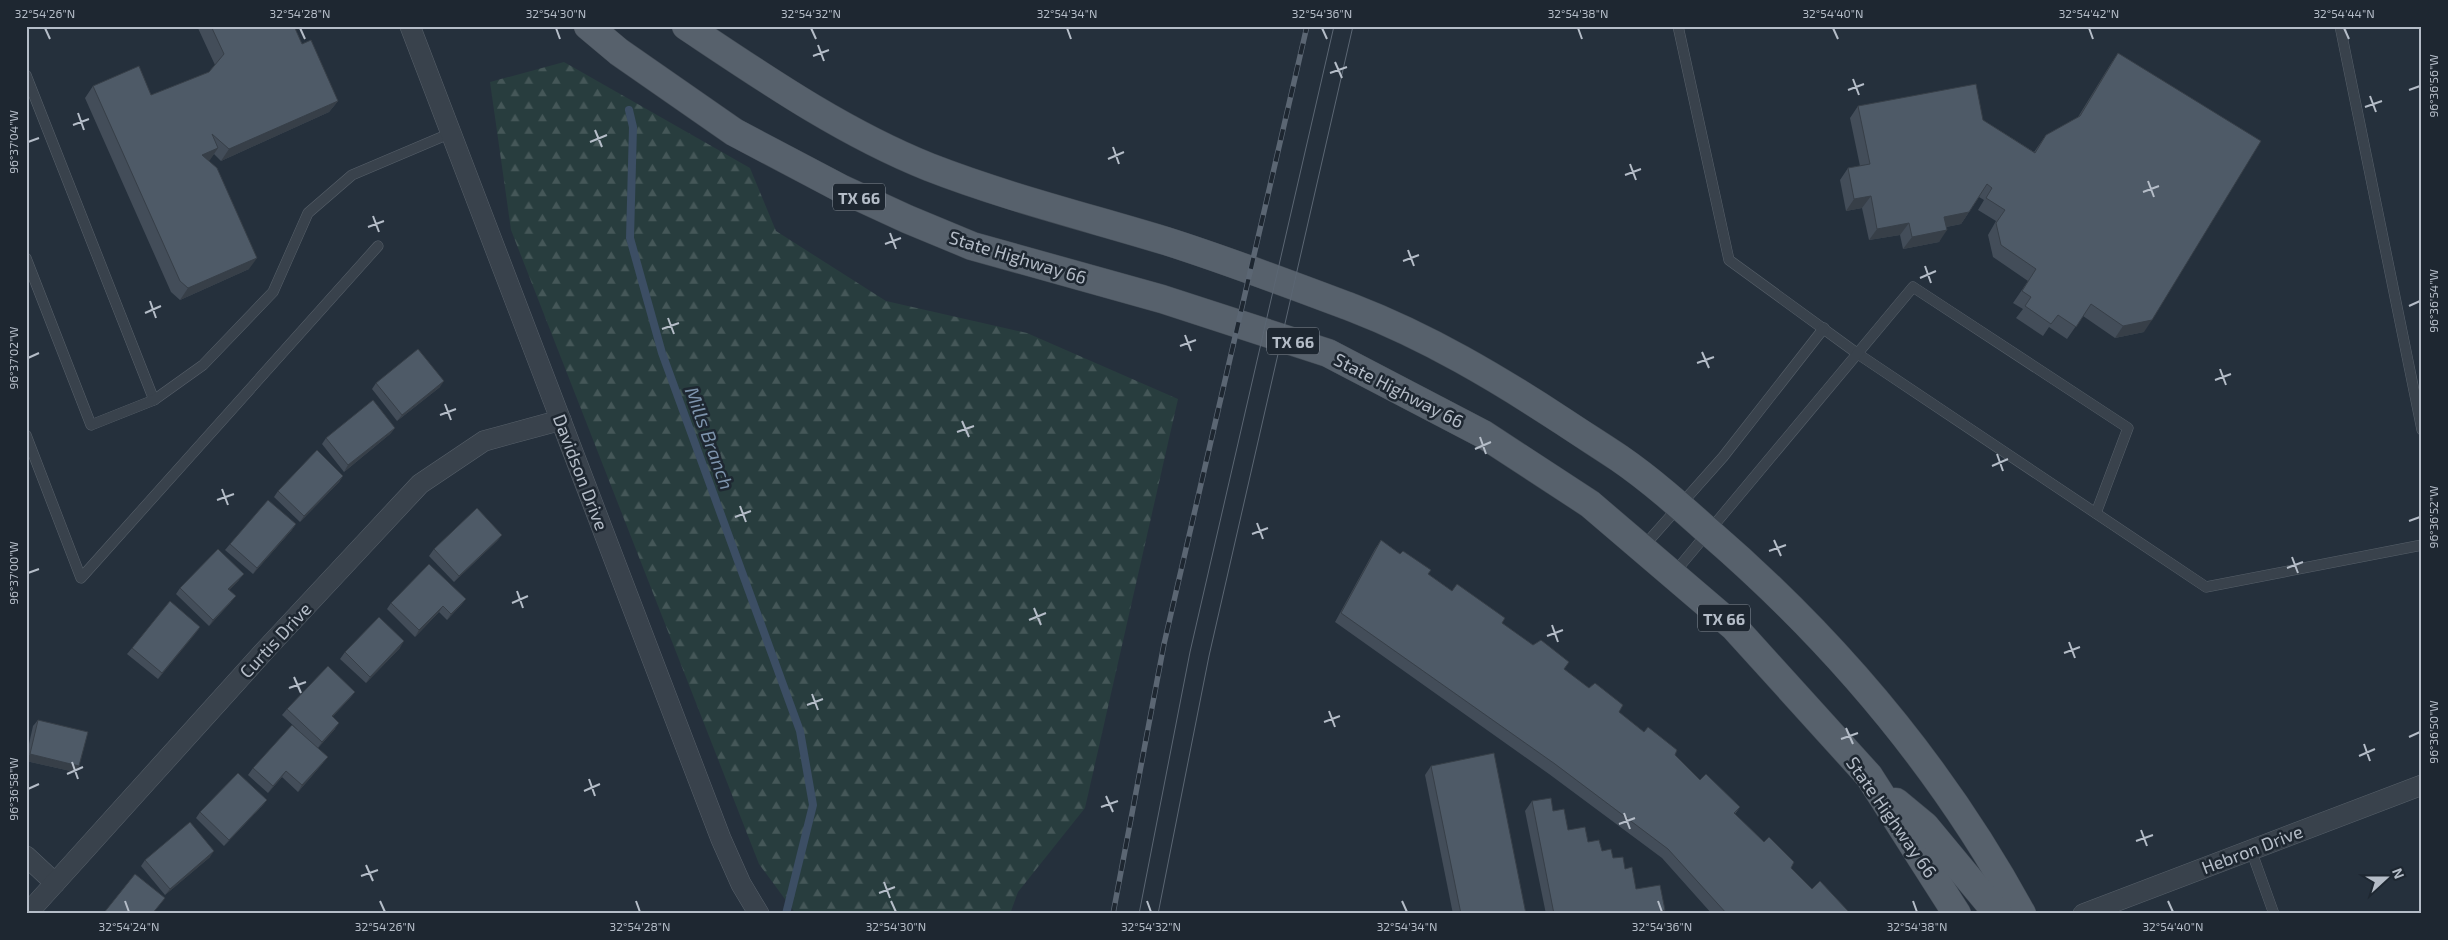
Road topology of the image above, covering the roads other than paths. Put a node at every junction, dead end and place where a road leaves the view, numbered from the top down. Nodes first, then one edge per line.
1 (410, 26) edge
2 (588, 26) edge
3 (686, 26) edge
4 (1678, 26) edge
5 (2340, 26) edge
6 (26, 74) edge
7 (451, 133) junction
8 (378, 246) dead end
9 (26, 258) edge
10 (1824, 328) junction
11 (1858, 354) junction
12 (154, 400) junction
13 (561, 420) junction
14 (2422, 430) edge
15 (26, 435) edge
16 (1679, 505) junction
17 (2096, 513) junction
18 (1708, 531) junction
19 (2422, 545) edge
20 (1643, 547) junction
21 (1673, 574) junction
22 (1873, 784) junction
23 (2422, 785) edge
24 (2251, 850) junction
25 (26, 856) edge
26 (55, 883) junction
27 (27, 914) edge
28 (759, 914) edge
29 (1957, 914) edge
30 (1998, 914) edge
31 (2022, 914) edge
32 (2083, 914) edge
33 (2274, 914) edge

1 - 7 street, Davidson Drive
2 - 20 main road, State Highway 66 / TX 66
3 - 16 main road
4 - 10 lane
5 - 14 lane
6 - 12 lane
7 - 12 lane
7 - 13 street, Davidson Drive
8 - 15 lane
9 - 12 lane
10 - 11 lane
10 - 16 lane
11 - 17 lane
11 - 17 lane
11 - 18 lane
13 - 26 street, Curtis Drive
13 - 28 street, Davidson Drive
16 - 18 main road
16 - 20 lane
17 - 19 lane
18 - 21 lane
18 - 31 main road
20 - 21 main road, State Highway 66 / TX 66
21 - 22 main road, State Highway 66 / TX 66
22 - 29 main road, State Highway 66 / TX 66
22 - 30 main road
23 - 24 street, Hebron Drive
24 - 32 street, Hebron Drive
24 - 33 lane
25 - 26 street
26 - 27 street, Curtis Drive

